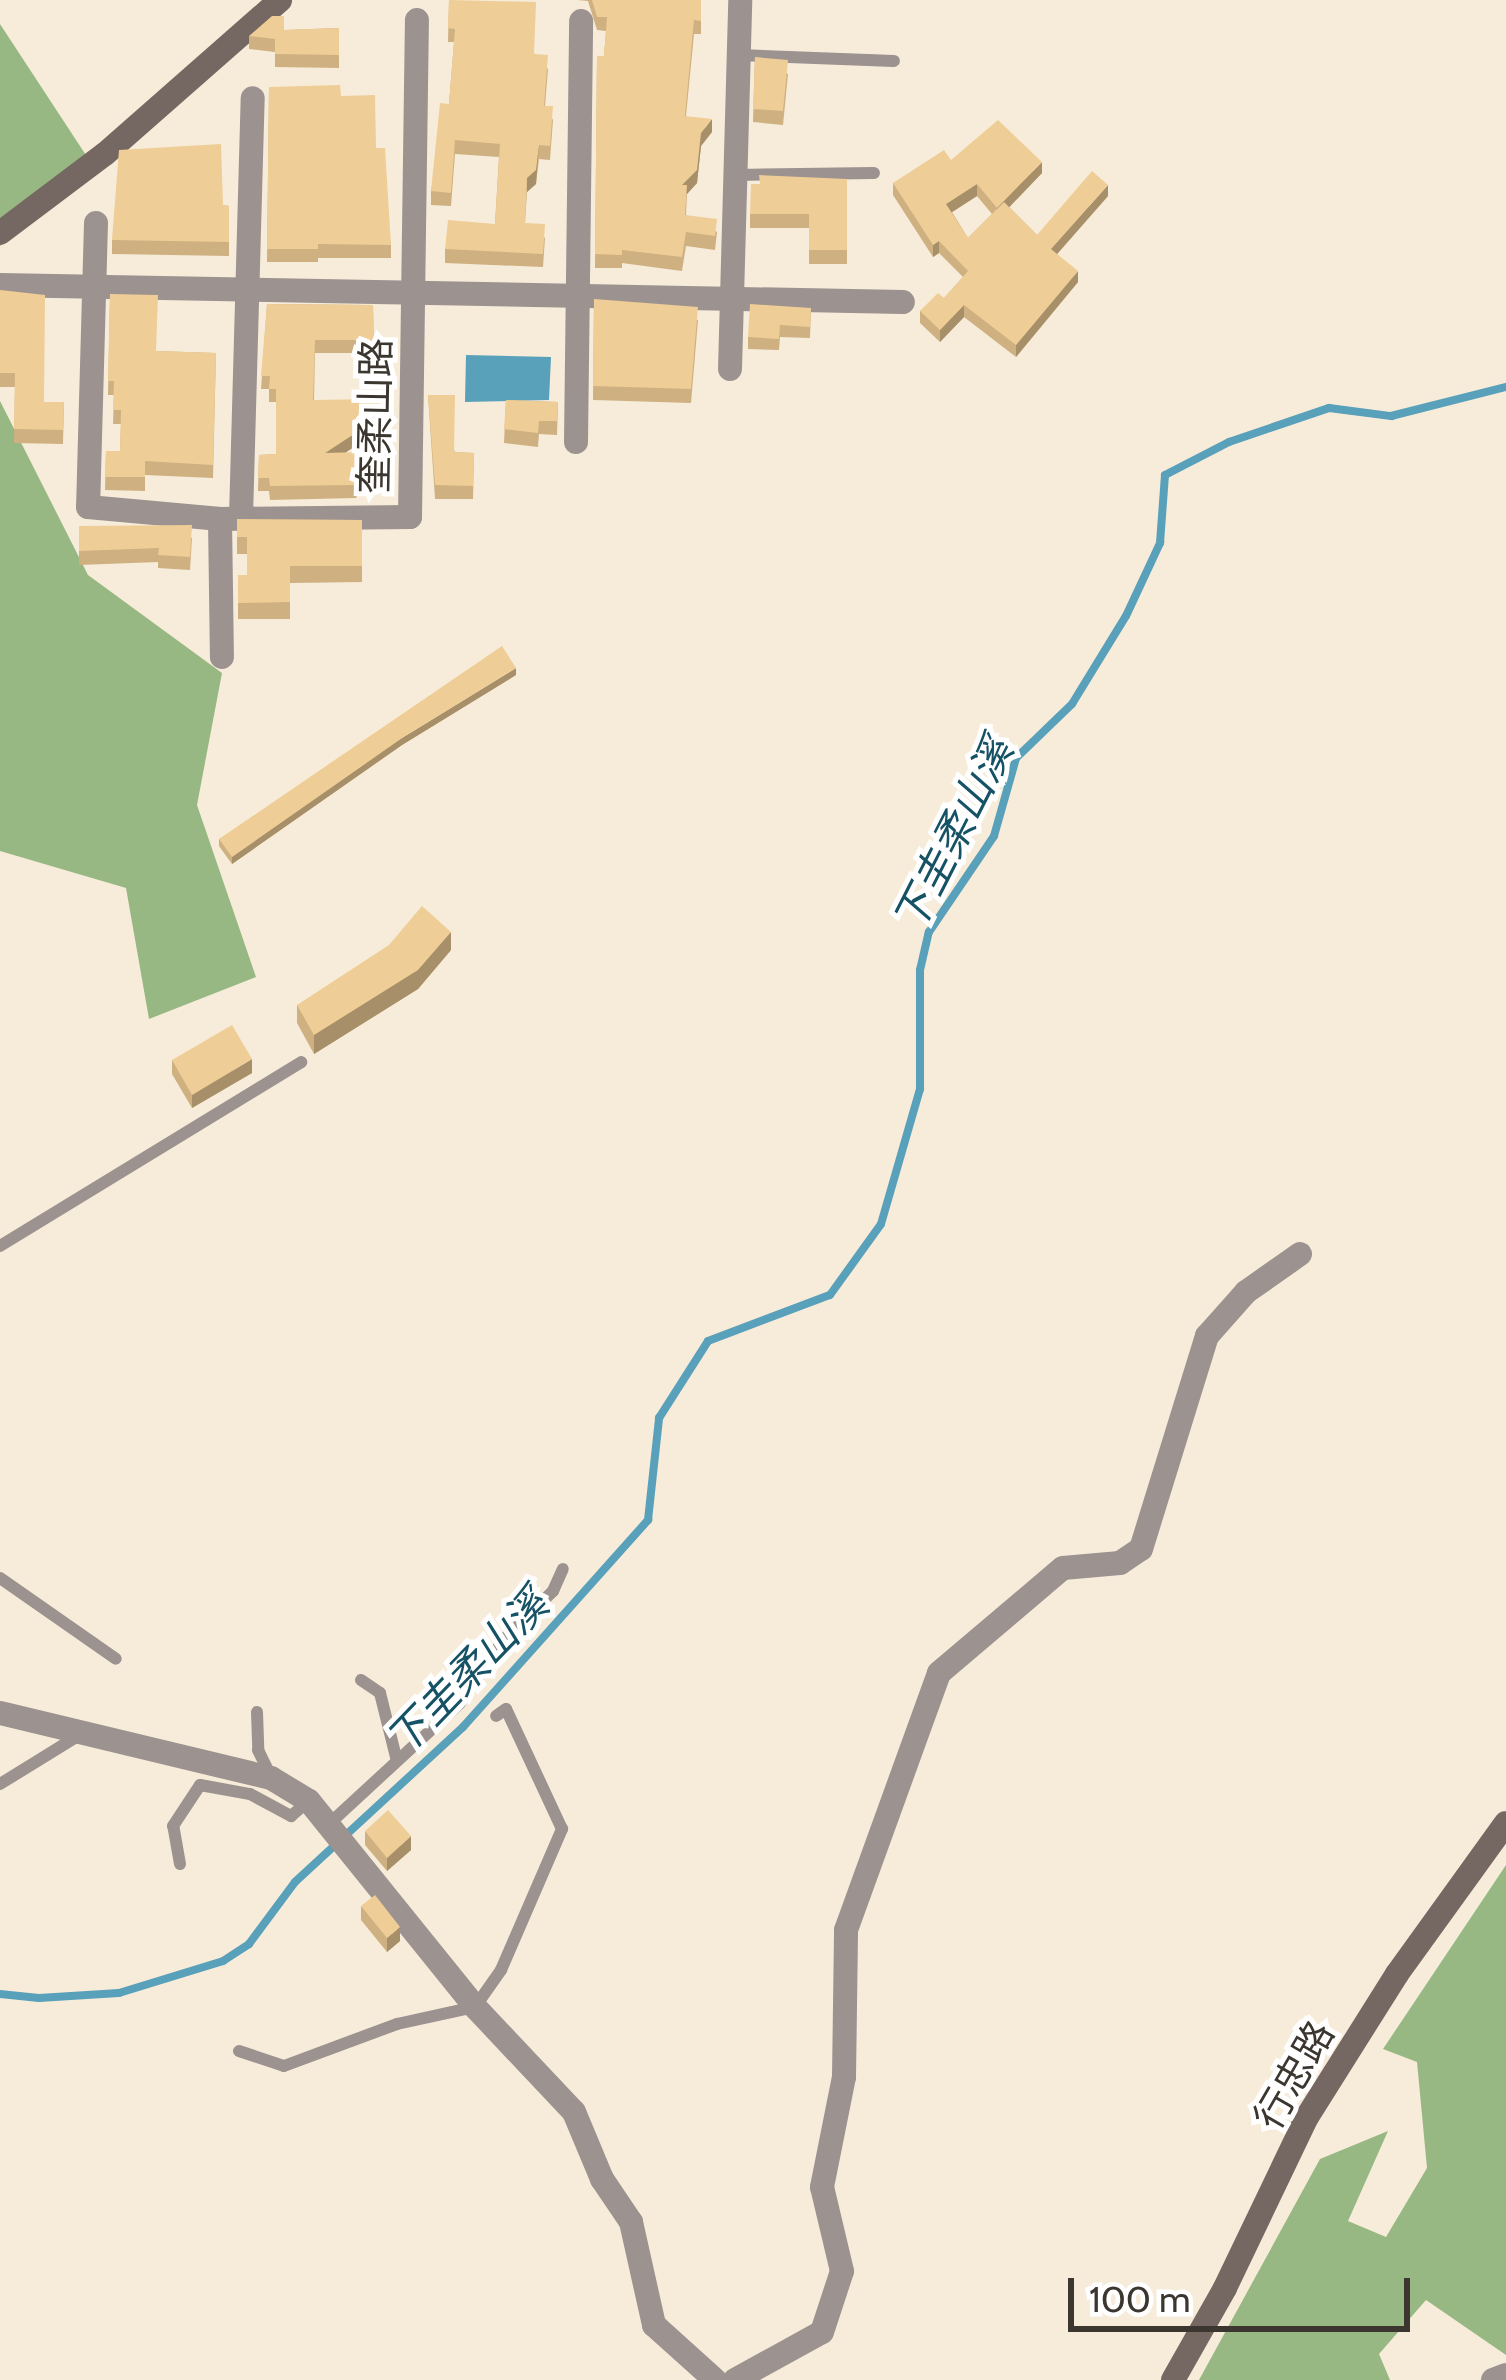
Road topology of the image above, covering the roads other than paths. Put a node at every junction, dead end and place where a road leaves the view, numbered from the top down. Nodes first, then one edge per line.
1 (280, 0) edge
2 (740, 0) edge
3 (417, 20) dead end
4 (581, 21) dead end
5 (739, 55) junction
6 (894, 62) dead end
7 (253, 98) dead end
8 (874, 173) dead end
9 (735, 175) junction
10 (96, 223) dead end
11 (0, 233) edge
12 (0, 285) edge
13 (94, 287) junction
14 (250, 290) junction
15 (413, 292) junction
16 (578, 296) junction
17 (732, 298) junction
18 (903, 302) dead end
19 (730, 368) dead end
20 (576, 442) dead end
21 (231, 518) junction
22 (222, 657) dead end
23 (301, 1062) dead end
24 (0, 1246) edge
25 (1300, 1254) dead end
26 (563, 1569) dead end
27 (2, 1584) edge
28 (116, 1659) dead end
29 (361, 1680) dead end
30 (257, 1712) dead end
31 (0, 1713) edge
32 (496, 1717) dead end
33 (82, 1734) junction
34 (398, 1761) junction
35 (271, 1778) junction
36 (0, 1784) edge
37 (310, 1801) junction
38 (1506, 1823) edge
39 (333, 1829) junction
40 (180, 1864) dead end
41 (475, 2007) junction
42 (239, 2051) dead end
43 (1506, 2375) edge
44 (715, 2380) edge
45 (735, 2380) edge
46 (1173, 2380) edge
47 (1492, 2380) edge

1 - 11 street
2 - 5 street
3 - 15 street, 奎柔山路
4 - 16 street
5 - 6 lane
5 - 9 street
7 - 14 street
8 - 9 lane
9 - 17 street
10 - 13 street, 奎柔山路
12 - 13 street, 奎柔山路
13 - 14 street, 奎柔山路
13 - 21 street, 奎柔山路
14 - 15 street, 奎柔山路
14 - 21 street
15 - 16 street, 奎柔山路
15 - 21 street, 奎柔山路
16 - 17 street, 奎柔山路
16 - 20 street
17 - 18 street, 奎柔山路
17 - 19 street
21 - 22 street
23 - 24 lane
25 - 45 street
26 - 34 lane
27 - 28 lane
29 - 34 lane
30 - 35 lane
31 - 33 street
32 - 41 lane
33 - 35 street
33 - 36 lane
34 - 39 lane
35 - 37 street
37 - 39 street
37 - 40 lane
38 - 46 street, 行忠路
39 - 41 street
41 - 42 lane
41 - 44 street
43 - 47 street

